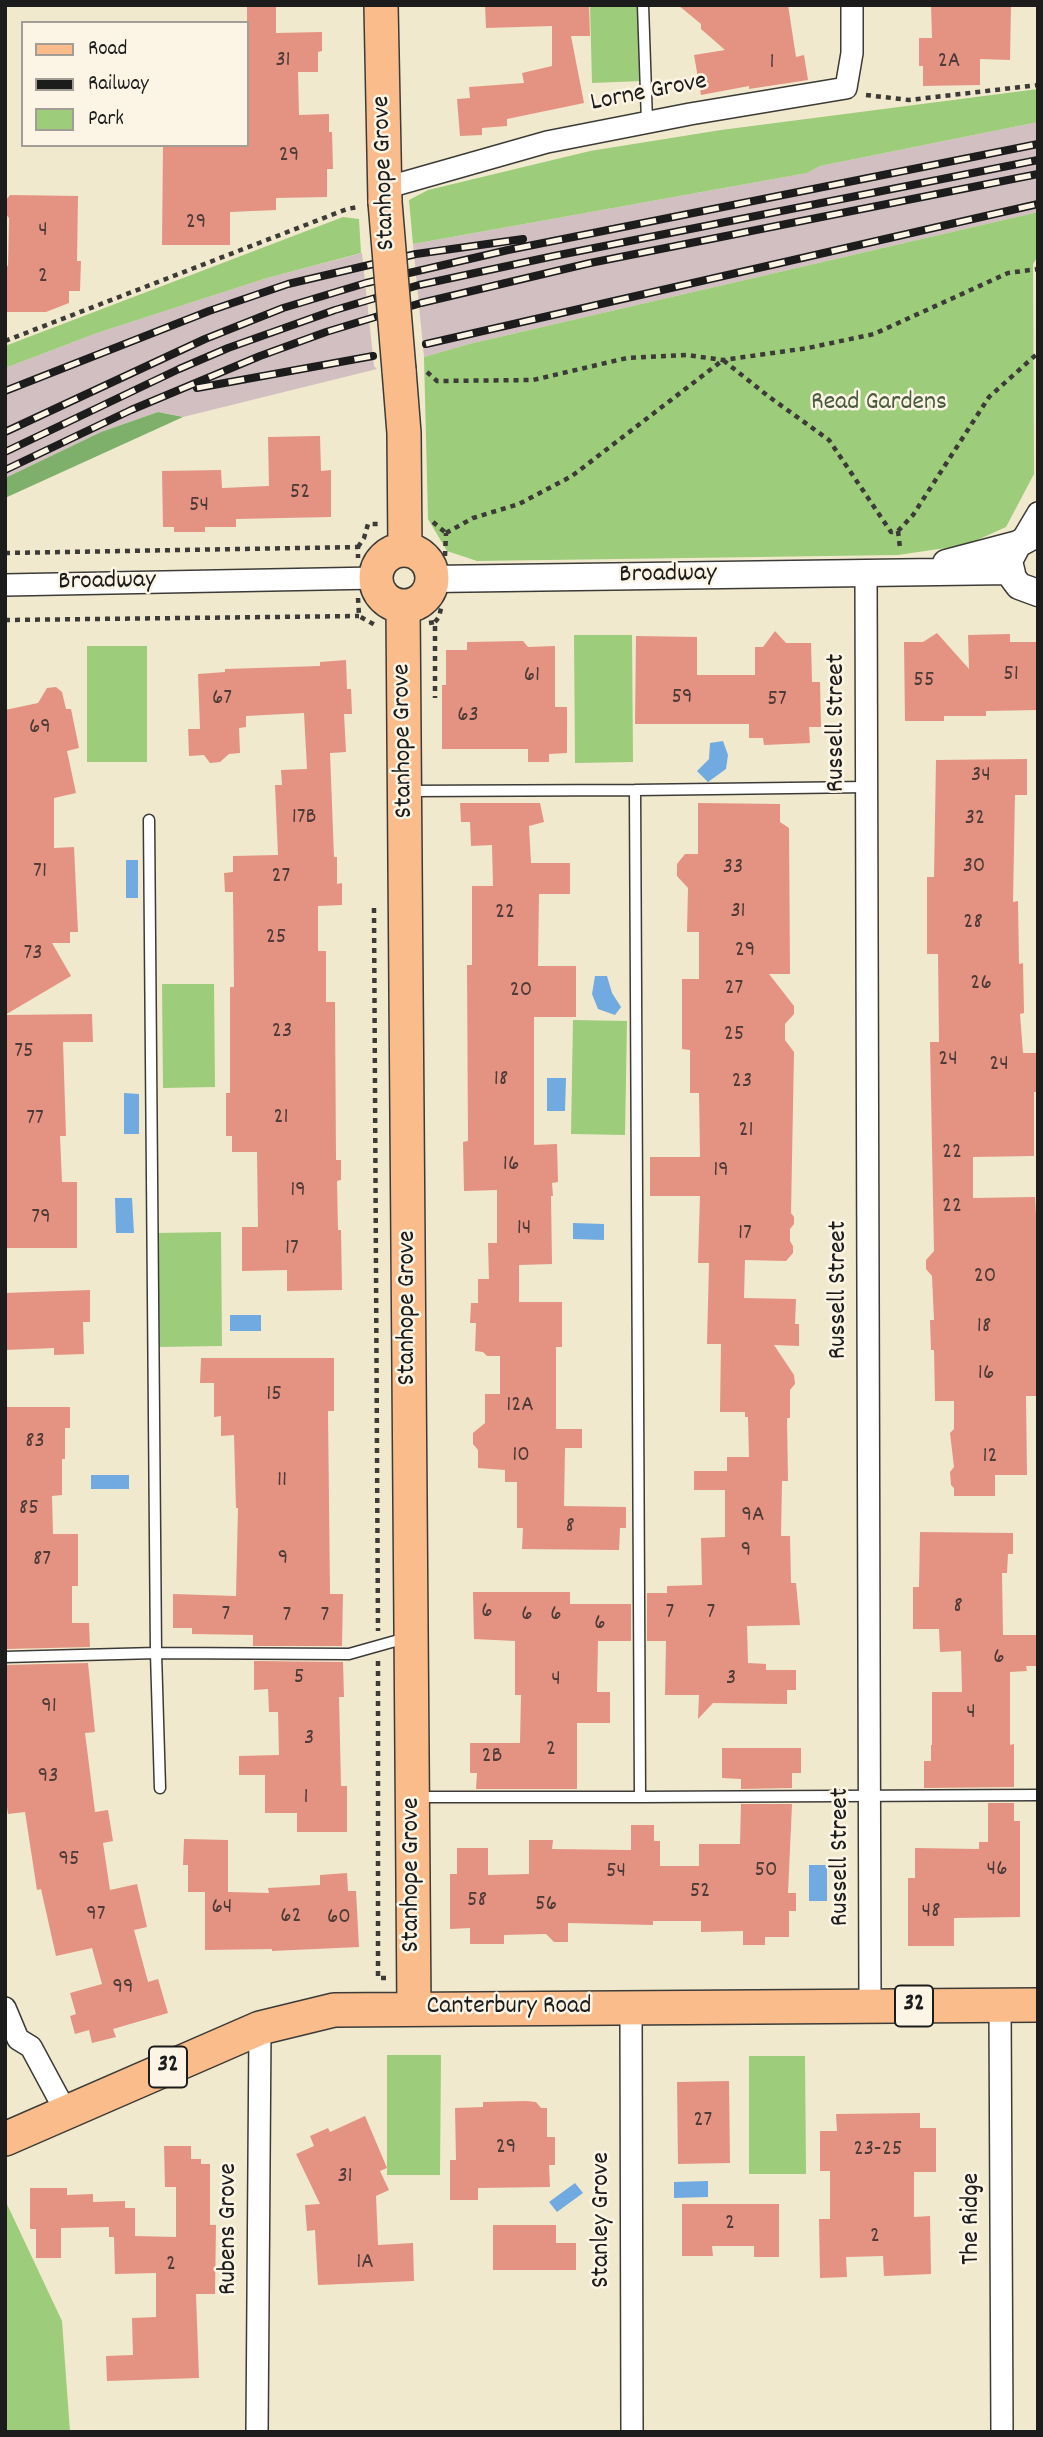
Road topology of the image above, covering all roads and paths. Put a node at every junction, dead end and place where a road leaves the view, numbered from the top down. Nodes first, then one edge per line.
1 (381, 5) edge
2 (643, 5) edge
3 (852, 5) edge
4 (1038, 85) edge
5 (846, 88) junction
6 (647, 122) junction
7 (385, 195) junction
8 (1038, 269) edge
9 (1038, 353) edge
10 (723, 360) junction
11 (413, 371) junction
12 (1038, 513) edge
13 (446, 533) dead end
14 (1026, 540) edge
15 (405, 550) junction
16 (1010, 571) junction
17 (866, 574) junction
18 (904, 574) junction
19 (376, 578) junction
20 (432, 579) junction
21 (5, 585) edge
22 (1038, 593) edge
23 (404, 607) junction
24 (359, 616) dead end
25 (5, 620) edge
26 (867, 788) junction
27 (635, 790) junction
28 (405, 791) junction
29 (149, 820) dead end
30 (412, 1636) junction
31 (156, 1653) junction
32 (5, 1657) edge
33 (160, 1788) dead end
34 (1038, 1795) edge
35 (870, 1796) junction
36 (412, 1797) junction
37 (640, 1797) junction
38 (1038, 2005) edge
39 (870, 2006) junction
40 (1000, 2006) junction
41 (5, 2008) edge
42 (414, 2008) junction
43 (631, 2008) junction
44 (260, 2028) junction
45 (66, 2112) junction
46 (5, 2139) edge
47 (257, 2432) edge
48 (632, 2432) edge
49 (1002, 2432) edge

1 - 7 main road, Stanhope Grove
2 - 6 lane
3 - 5 street
4 - 5 path
5 - 6 street, Lorne Grove
6 - 7 street, Lorne Grove
7 - 11 main road, Stanhope Grove, bridge
8 - 10 path
9 - 10 path
10 - 11 path
10 - 13 path
11 - 15 main road, Stanhope Grove
12 - 14 street
14 - 16 street
14 - 18 street, Broadway
15 - 19 main road
15 - 20 main road
16 - 18 street, Broadway
16 - 22 street
17 - 18 street, Broadway
17 - 20 street, Broadway
17 - 26 street, Russell Street
19 - 21 street, Broadway
19 - 23 main road
20 - 23 main road
23 - 28 main road, Stanhope Grove
24 - 25 path
26 - 27 lane
26 - 35 street, Russell Street
27 - 28 lane
27 - 37 lane
28 - 30 main road, Stanhope Grove
29 - 31 lane
30 - 31 lane
30 - 36 main road, Stanhope Grove
31 - 32 lane
31 - 33 lane
34 - 35 lane
35 - 37 lane
35 - 39 street, Russell Street
36 - 37 lane
36 - 42 main road, Stanhope Grove
38 - 40 main road, Canterbury Road / 32
39 - 40 main road, Canterbury Road / 32
39 - 43 main road, Canterbury Road / 32
40 - 49 street, The Ridge
41 - 45 street
42 - 43 main road, Canterbury Road / 32
42 - 44 main road, Canterbury Road / 32
43 - 48 street, Stanley Grove
44 - 45 main road, Canterbury Road / 32
44 - 47 street, Rubens Grove
45 - 46 main road, Canterbury Road / 32

